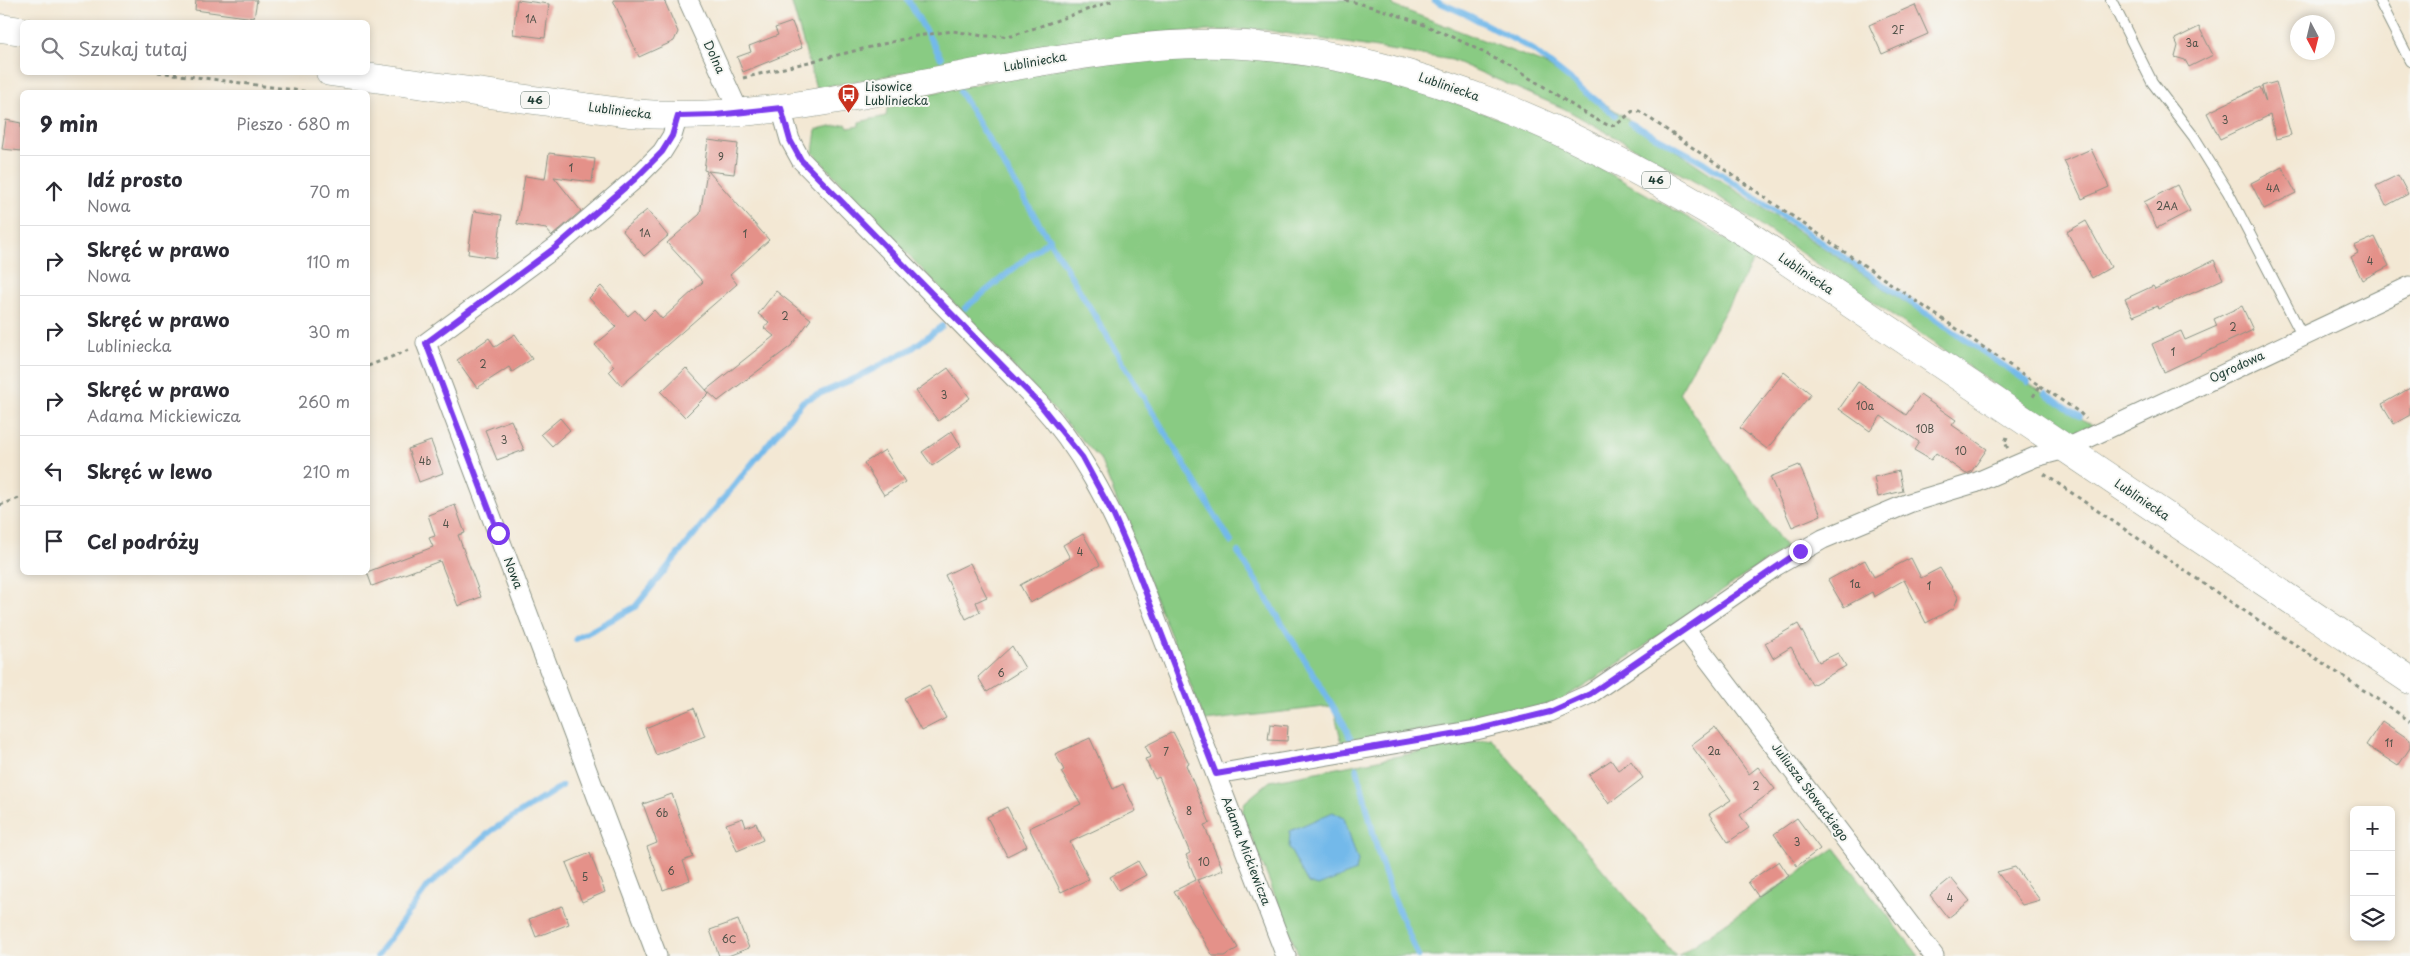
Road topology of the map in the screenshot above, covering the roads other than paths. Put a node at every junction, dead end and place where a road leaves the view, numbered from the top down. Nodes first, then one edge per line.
1 (688, 0) edge
2 (2111, 0) edge
3 (2379, 0) edge
4 (0, 28) edge
5 (20, 31) edge
6 (2410, 61) edge
7 (352, 75) edge
8 (781, 108) junction
9 (740, 114) junction
10 (678, 116) junction
11 (2410, 286) edge
12 (2303, 337) junction
13 (2065, 449) junction
14 (1685, 629) junction
15 (2410, 680) edge
16 (1216, 774) junction
17 (657, 956) edge
18 (1286, 956) edge
19 (1934, 956) edge

1 - 9 street, Dolna
2 - 12 lane
3 - 6 lane
4 - 5 main road
7 - 10 main road, Lubliniecka / 46
8 - 9 main road, Lubliniecka / 46
8 - 13 main road, Lubliniecka / 46
8 - 16 street, Adama Mickiewicza
9 - 10 main road, Lubliniecka / 46
10 - 17 street, Nowa
11 - 12 street, Ogrodowa
12 - 13 street, Ogrodowa
13 - 14 street, Ogrodowa
13 - 15 main road, Lubliniecka / 46
14 - 16 street, Ogrodowa
14 - 19 street, Juliusza Słowackiego
16 - 18 street, Adama Mickiewicza

